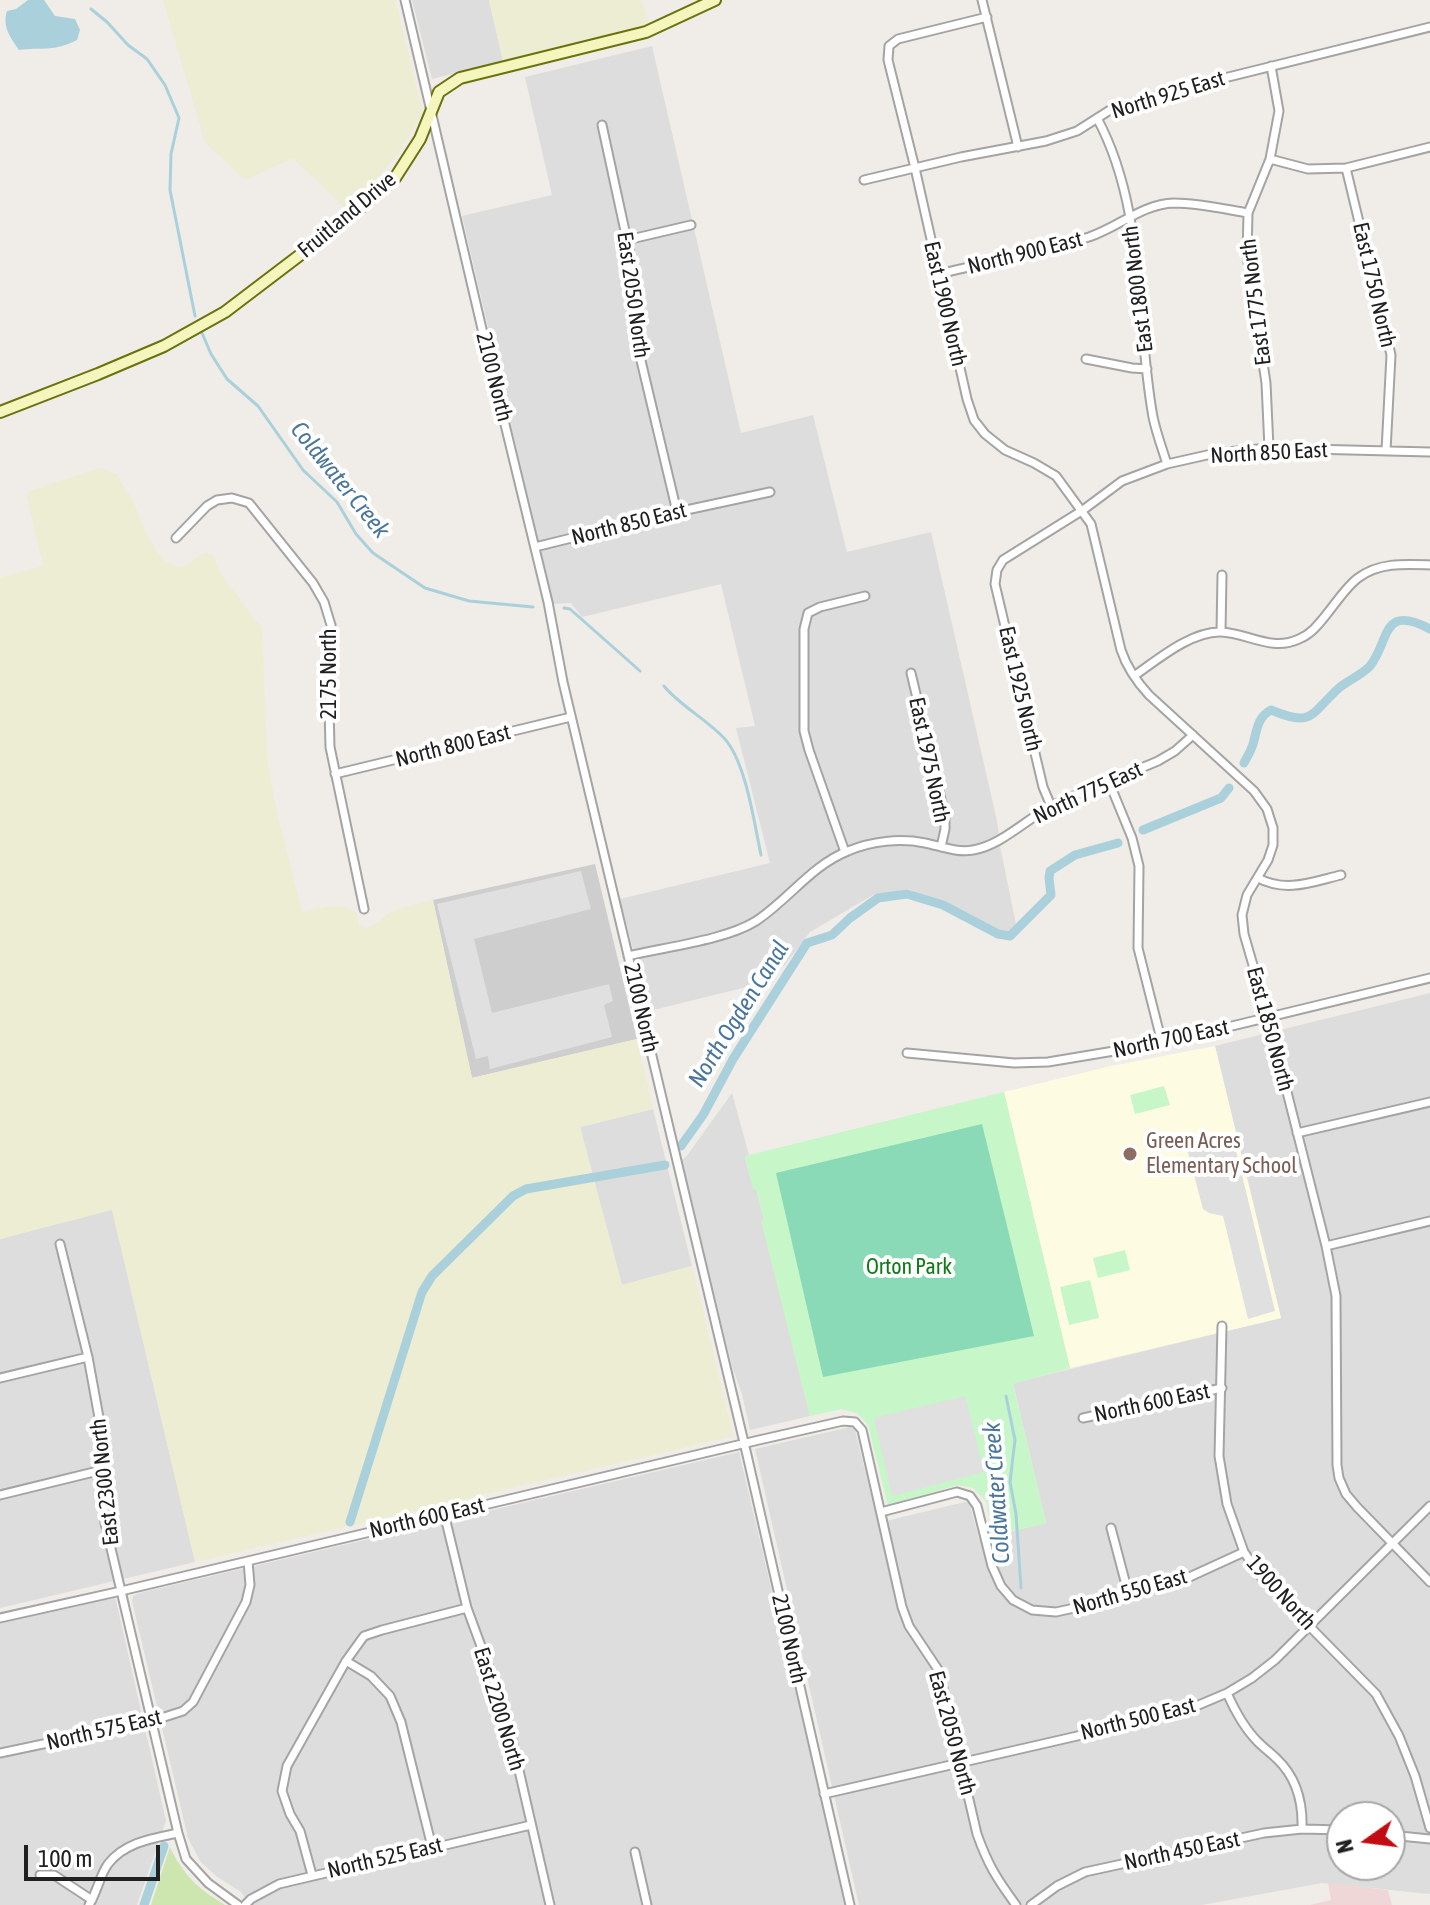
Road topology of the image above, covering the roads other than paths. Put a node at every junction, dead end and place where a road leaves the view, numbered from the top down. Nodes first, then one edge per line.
1 (405, 0) edge
2 (715, 0) edge
3 (982, 0) edge
4 (987, 17) junction
5 (1430, 27) edge
6 (1271, 66) junction
7 (431, 112) junction
8 (1097, 118) junction
9 (602, 125) dead end
10 (1018, 147) junction
11 (1430, 147) edge
12 (1270, 159) junction
13 (915, 168) junction
14 (1346, 168) junction
15 (864, 180) dead end
16 (1248, 213) junction
17 (1129, 217) junction
18 (691, 225) dead end
19 (627, 240) junction
20 (939, 274) junction
21 (1086, 359) dead end
22 (1147, 369) junction
23 (0, 412) edge
24 (1269, 448) junction
25 (1386, 451) junction
26 (1430, 452) edge
27 (1167, 464) junction
28 (770, 492) dead end
29 (1083, 510) junction
30 (677, 512) junction
31 (176, 538) dead end
32 (535, 547) junction
33 (1430, 565) edge
34 (997, 570) joint
35 (1222, 575) dead end
36 (865, 596) dead end
37 (1221, 632) junction
38 (911, 673) dead end
39 (1134, 676) junction
40 (571, 717) junction
41 (1193, 735) junction
42 (335, 774) junction
43 (1109, 782) junction
44 (1051, 806) junction
45 (941, 847) junction
46 (845, 852) junction
47 (1341, 875) dead end
48 (1258, 878) junction
49 (364, 909) dead end
50 (628, 956) junction
51 (1430, 978) edge
52 (1268, 1017) junction
53 (1162, 1043) junction
54 (907, 1053) dead end
55 (1430, 1102) edge
56 (1297, 1133) junction
57 (1430, 1221) edge
58 (60, 1244) dead end
59 (1326, 1246) junction
60 (1222, 1326) dead end
61 (88, 1357) junction
62 (0, 1378) edge
63 (1222, 1388) junction
64 (1083, 1418) dead end
65 (855, 1422) joint
66 (744, 1444) junction
67 (102, 1470) junction
68 (0, 1495) edge
69 (1430, 1506) edge
70 (881, 1512) junction
71 (444, 1513) junction
72 (1111, 1528) dead end
73 (1393, 1545) junction
74 (1244, 1552) junction
75 (248, 1561) junction
76 (1430, 1582) edge
77 (121, 1591) junction
78 (1129, 1596) junction
79 (467, 1608) junction
80 (0, 1618) edge
81 (1310, 1625) junction
82 (346, 1661) junction
83 (1227, 1693) junction
84 (152, 1721) junction
85 (0, 1753) edge
86 (961, 1762) junction
87 (824, 1794) junction
88 (531, 1825) junction
89 (1430, 1828) edge
90 (1302, 1829) junction
91 (1326, 1830) edge
92 (178, 1833) junction
93 (1406, 1837) edge
94 (1430, 1839) edge
95 (432, 1847) junction
96 (635, 1852) dead end
97 (40, 1875) dead end
98 (312, 1875) junction
99 (91, 1902) edge
100 (238, 1905) edge
101 (245, 1905) edge
102 (550, 1905) edge
103 (647, 1905) edge
104 (850, 1905) edge
105 (1016, 1905) edge
106 (1031, 1905) edge

1 - 7 street, 2100 North
2 - 7 street, Fruitland Drive
3 - 4 street
4 - 10 street
4 - 13 street, East 1900 North
5 - 6 street, North 925 East
6 - 8 street, North 925 East
6 - 12 street, East 1775 North
7 - 23 street, Fruitland Drive
7 - 32 street, 2100 North
8 - 10 street, North 925 East
8 - 17 street, East 1800 North
9 - 19 street, East 2050 North
10 - 13 street, North 925 East
11 - 14 street
12 - 14 street
12 - 16 street, East 1775 North
13 - 15 street, North 925 East
13 - 20 street, East 1900 North
14 - 25 street, East 1750 North
16 - 17 street, North 900 East
16 - 24 street, East 1775 North
17 - 20 street, North 900 East
17 - 22 street, East 1800 North
18 - 19 street
19 - 30 street, East 2050 North
20 - 29 street, East 1900 North
21 - 22 street
22 - 27 street, East 1800 North
24 - 25 street, North 850 East
24 - 27 street, North 850 East
25 - 26 street, North 850 East
27 - 29 street, North 850 East
28 - 30 street, North 850 East
29 - 34 street, North 850 East
29 - 39 street, East 1850 North
30 - 32 street, North 850 East
31 - 42 street, 2175 North
32 - 40 street, 2100 North
33 - 37 street
34 - 44 street, East 1925 North
35 - 37 street
36 - 46 street
37 - 39 street
38 - 45 street, East 1975 North
39 - 41 street, East 1850 North
40 - 42 street, North 800 East
40 - 50 street, 2100 North
41 - 43 street, North 775 East
41 - 48 street, East 1850 North
42 - 49 street, 2175 North
43 - 44 street, North 775 East
43 - 53 street
44 - 45 street, North 775 East
45 - 46 street, North 775 East
46 - 50 street, North 775 East
47 - 48 street
48 - 52 street, East 1850 North
50 - 66 street, 2100 North
51 - 52 street, North 700 East
52 - 53 street, North 700 East
52 - 56 street, East 1850 North
53 - 54 street, North 700 East
55 - 56 street
56 - 59 street, East 1850 North
57 - 59 street
58 - 61 street, East 2300 North
59 - 73 street, East 1850 North
60 - 63 street, 1900 North
61 - 62 street
61 - 67 street, East 2300 North
63 - 64 street, North 600 East
63 - 74 street, 1900 North
65 - 66 street, North 600 East
65 - 70 street, East 2050 North
66 - 71 street, North 600 East
66 - 87 street, 2100 North
67 - 68 street
67 - 77 street, East 2300 North
69 - 73 street, North 500 East
70 - 78 street, North 550 East
70 - 86 street, East 2050 North
71 - 75 street, North 600 East
71 - 79 street, East 2200 North
72 - 78 street
73 - 76 street, East 1850 North
73 - 81 street, North 500 East
74 - 78 street, North 550 East
74 - 81 street, 1900 North
75 - 77 street, North 600 East
75 - 84 street, North 575 East
77 - 80 street, North 600 East
77 - 84 street, East 2300 North
79 - 82 street
79 - 88 street, East 2200 North
81 - 83 street, North 500 East
81 - 89 street, 1900 North
82 - 95 street
82 - 98 street
83 - 86 street, North 500 East
83 - 90 street
84 - 85 street, North 575 East
84 - 92 street, East 2300 North
86 - 87 street, North 500 East
86 - 105 street, East 2050 North
87 - 104 street, 2100 North
88 - 95 street, North 525 East
88 - 102 street, East 2200 North
90 - 91 street, North 450 East
90 - 106 street, North 450 East
92 - 99 street
92 - 100 street, East 2300 North
93 - 94 street
95 - 98 street, North 525 East
96 - 103 street
97 - 99 street
98 - 101 street, North 525 East

